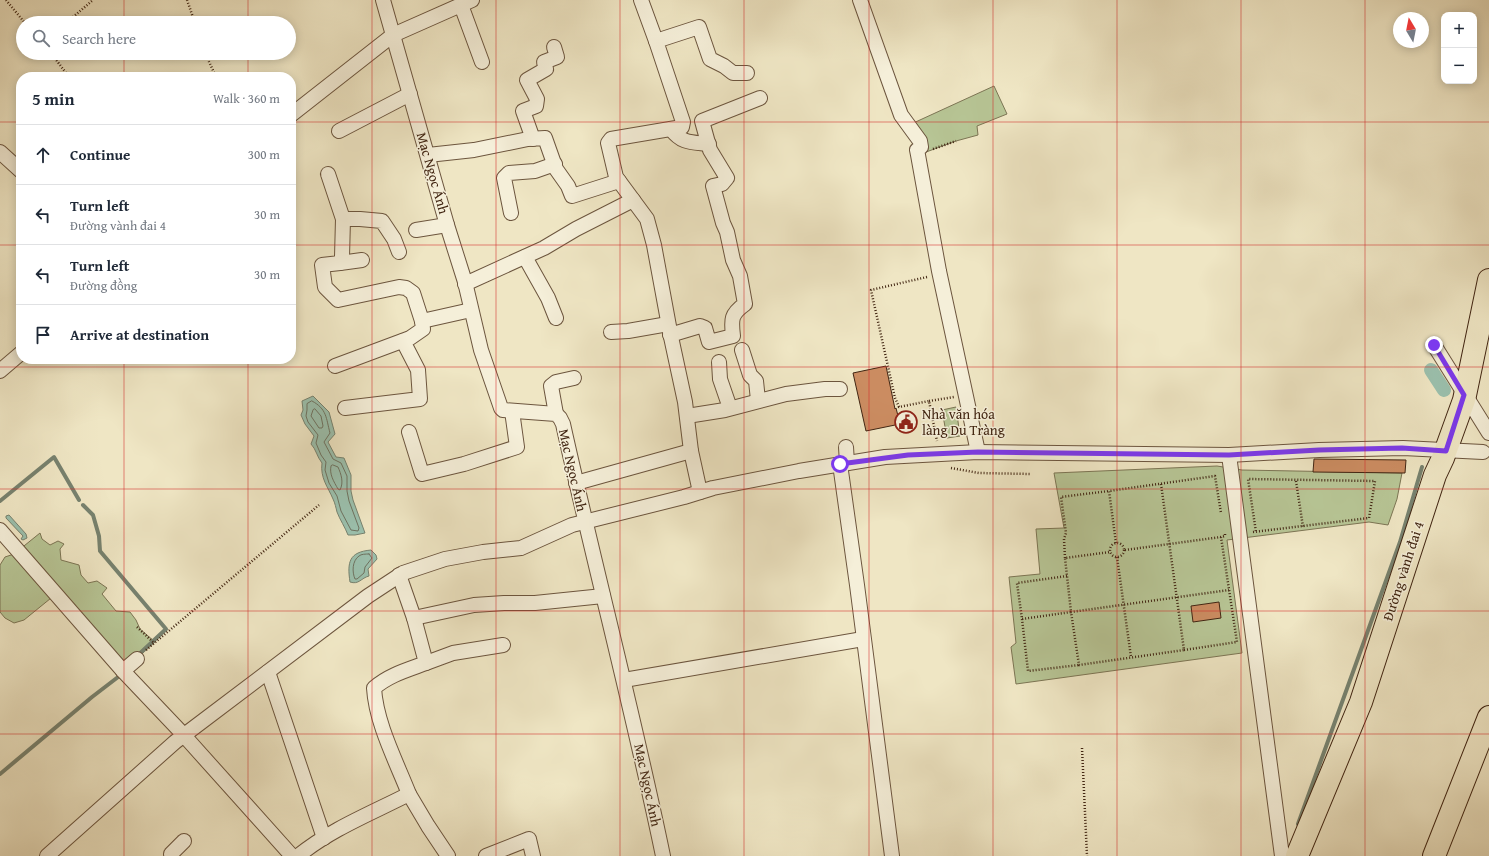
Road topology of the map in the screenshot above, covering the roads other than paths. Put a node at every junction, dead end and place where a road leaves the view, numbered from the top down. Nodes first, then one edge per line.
1 (384, 0) edge
2 (641, 0) edge
3 (860, 0) edge
4 (467, 3) edge
5 (392, 35) junction
6 (656, 41) junction
7 (554, 47) dead end
8 (482, 62) dead end
9 (747, 73) dead end
10 (410, 94) junction
11 (760, 98) dead end
12 (296, 111) edge
13 (671, 129) junction
14 (339, 131) dead end
15 (533, 138) junction
16 (709, 144) junction
17 (0, 152) edge
18 (428, 155) junction
19 (555, 164) junction
20 (16, 166) edge
21 (328, 174) dead end
22 (619, 181) junction
23 (633, 200) junction
24 (511, 213) dead end
25 (343, 219) junction
26 (447, 225) junction
27 (416, 230) dead end
28 (399, 252) dead end
29 (525, 257) junction
30 (362, 260) dead end
31 (340, 263) junction
32 (1489, 280) edge
33 (465, 284) junction
34 (471, 310) junction
35 (556, 318) dead end
36 (422, 321) junction
37 (669, 329) junction
38 (611, 332) dead end
39 (403, 341) junction
40 (1434, 345) dead end
41 (742, 350) dead end
42 (16, 357) edge
43 (719, 362) dead end
44 (335, 366) dead end
45 (0, 371) edge
46 (574, 378) dead end
47 (840, 389) dead end
48 (1464, 395) junction
49 (758, 400) junction
50 (345, 408) dead end
51 (730, 408) junction
52 (512, 411) junction
53 (556, 414) junction
54 (687, 416) junction
55 (409, 432) dead end
56 (1489, 433) edge
57 (846, 447) dead end
58 (691, 451) junction
59 (1446, 451) junction
60 (978, 452) junction
61 (1483, 452) dead end
62 (1229, 455) junction
63 (843, 463) junction
64 (576, 483) junction
65 (700, 492) junction
66 (585, 522) junction
67 (0, 530) edge
68 (399, 575) junction
69 (603, 596) junction
70 (414, 618) junction
71 (863, 640) junction
72 (503, 645) dead end
73 (137, 659) dead end
74 (426, 663) junction
75 (124, 671) junction
76 (268, 672) junction
77 (624, 680) junction
78 (1489, 717) edge
79 (184, 735) junction
80 (409, 794) junction
81 (324, 838) junction
82 (184, 841) dead end
83 (47, 856) edge
84 (171, 856) edge
85 (292, 856) edge
86 (298, 856) edge
87 (448, 856) edge
88 (486, 856) edge
89 (533, 856) edge
90 (663, 856) edge
91 (892, 856) edge
92 (1282, 856) edge
93 (1297, 856) edge
94 (1434, 856) edge

1 - 5 street, Mạc Ngọc Ánh
2 - 6 street
3 - 60 street
4 - 5 street
4 - 8 street
5 - 10 street, Mạc Ngọc Ánh
5 - 12 street
6 - 9 street
6 - 13 street
7 - 15 street
10 - 14 street
10 - 18 street, Mạc Ngọc Ánh
11 - 16 street
13 - 16 street
13 - 22 street
15 - 18 street
15 - 19 street
16 - 37 street
17 - 20 street
18 - 26 street, Mạc Ngọc Ánh
19 - 22 street
19 - 24 street
21 - 25 street
22 - 23 street
23 - 29 street
23 - 37 street
25 - 28 street
25 - 31 street
26 - 27 street
26 - 33 street, Mạc Ngọc Ánh
29 - 33 street
29 - 35 street
30 - 31 street
31 - 36 street
32 - 48 main road, Đường vành đai 4
33 - 34 street, Mạc Ngọc Ánh
34 - 36 street
34 - 52 street, Mạc Ngọc Ánh
36 - 39 street
37 - 38 street
37 - 54 street
39 - 44 street
39 - 50 street
40 - 48 street
41 - 49 street
42 - 45 street
43 - 51 street
46 - 53 street
47 - 49 street
48 - 56 street
48 - 59 main road, Đường vành đai 4
49 - 51 street
51 - 54 street
52 - 53 street, Mạc Ngọc Ánh
52 - 55 street
53 - 64 street, Mạc Ngọc Ánh
54 - 58 street
57 - 63 street
58 - 64 street
58 - 65 street
59 - 61 street
59 - 62 street
59 - 93 main road, Đường vành đai 4
60 - 62 street
60 - 63 street
62 - 92 street
63 - 65 street
63 - 71 street
64 - 66 street, Mạc Ngọc Ánh
65 - 66 street
66 - 68 street
66 - 69 street, Mạc Ngọc Ánh
67 - 75 street
68 - 70 street
68 - 76 street
69 - 70 street
69 - 77 street, Mạc Ngọc Ánh
70 - 74 street
71 - 77 street
71 - 91 street
72 - 74 street
73 - 75 street
74 - 80 street
75 - 79 street
76 - 79 street
76 - 81 street
77 - 90 street, Mạc Ngọc Ánh
78 - 94 main road
79 - 83 street
79 - 85 street
80 - 81 street
80 - 87 street
81 - 86 street
82 - 84 street
88 - 89 street

